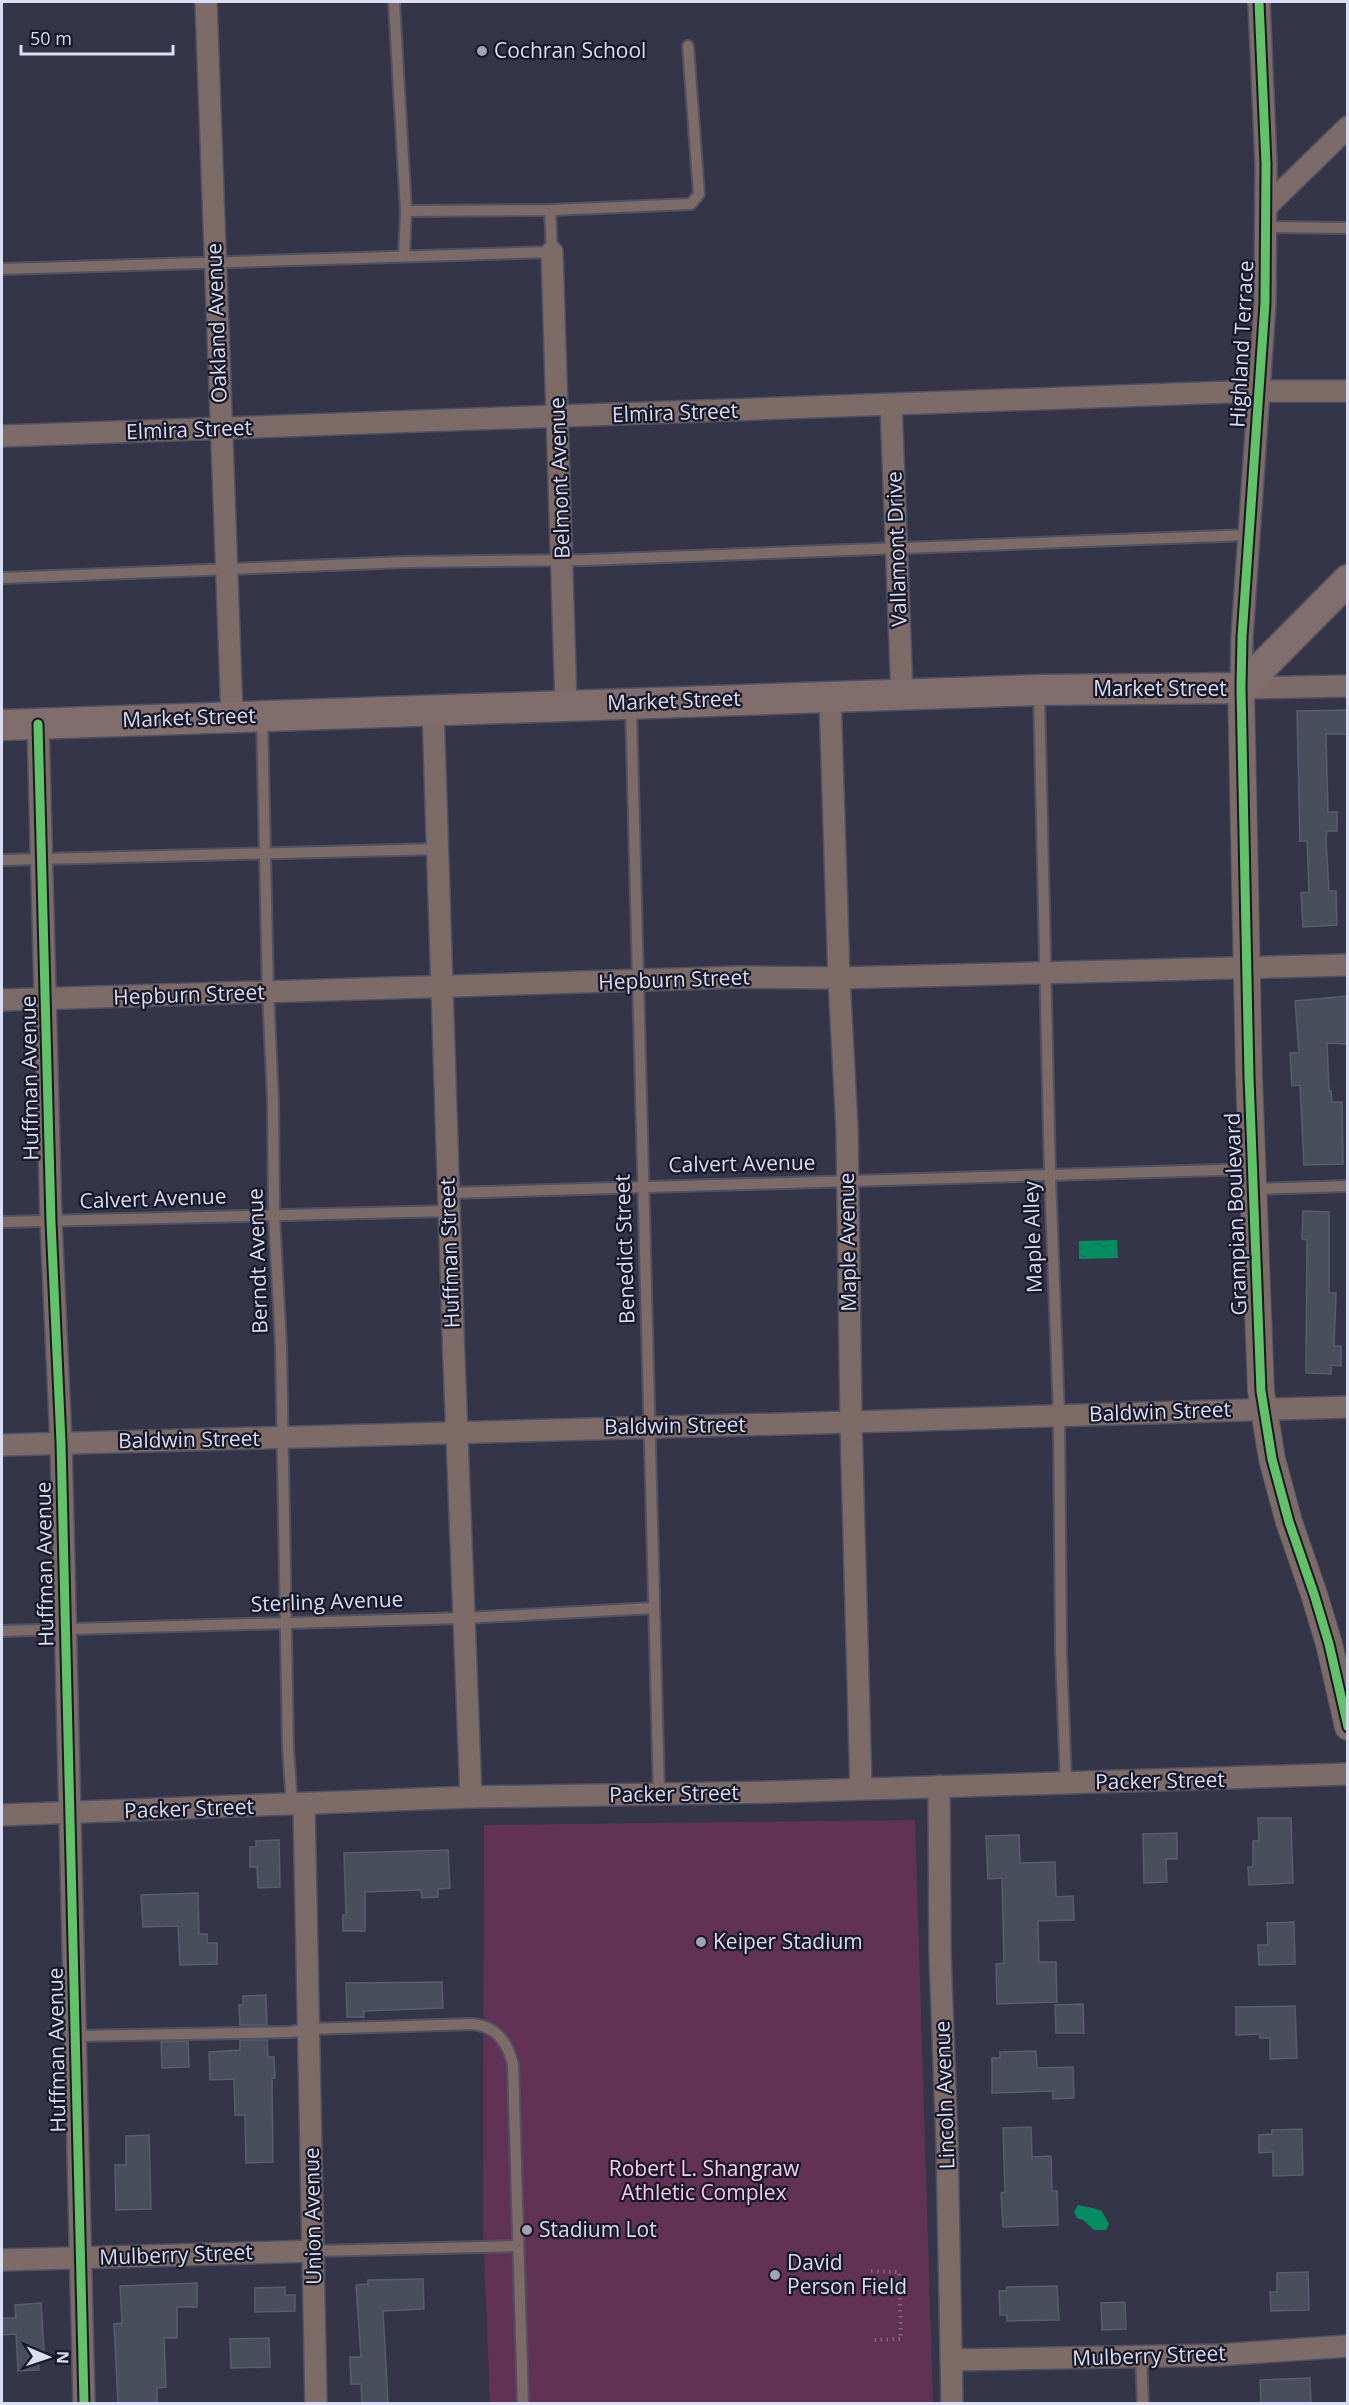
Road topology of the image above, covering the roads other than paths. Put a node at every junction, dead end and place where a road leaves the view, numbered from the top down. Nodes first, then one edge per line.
1 (206, 2) edge
2 (394, 2) edge
3 (1258, 2) edge
4 (688, 46) dead end
5 (1347, 127) edge
6 (550, 210) junction
7 (406, 211) junction
8 (1266, 217) junction
9 (1347, 228) edge
10 (552, 252) junction
11 (404, 255) junction
12 (214, 261) junction
13 (2, 268) edge
14 (1258, 391) junction
15 (1347, 391) edge
16 (891, 404) junction
17 (558, 418) junction
18 (222, 430) junction
19 (2, 436) edge
20 (1249, 535) junction
21 (897, 547) junction
22 (562, 561) junction
23 (227, 570) junction
24 (2, 578) edge
25 (1347, 580) edge
26 (1347, 686) edge
27 (1241, 688) junction
28 (1039, 690) junction
29 (902, 694) junction
30 (830, 696) junction
31 (631, 703) junction
32 (566, 705) junction
33 (433, 709) junction
34 (261, 715) junction
35 (232, 716) junction
36 (38, 724) junction
37 (2, 725) edge
38 (438, 849) junction
39 (265, 854) junction
40 (40, 859) junction
41 (2, 860) edge
42 (1347, 965) edge
43 (1249, 968) junction
44 (1046, 972) junction
45 (839, 978) junction
46 (639, 981) junction
47 (441, 987) junction
48 (268, 993) junction
49 (46, 999) junction
50 (2, 1000) edge
51 (1050, 1176) junction
52 (1254, 1179) junction
53 (848, 1180) junction
54 (643, 1186) junction
55 (1347, 1186) edge
56 (448, 1202) junction
57 (274, 1216) junction
58 (2, 1222) edge
59 (51, 1222) junction
60 (1347, 1407) edge
61 (1263, 1408) junction
62 (1059, 1416) junction
63 (851, 1422) junction
64 (650, 1426) junction
65 (457, 1432) junction
66 (282, 1437) junction
67 (61, 1442) junction
68 (2, 1444) edge
69 (654, 1608) junction
70 (463, 1618) junction
71 (287, 1623) junction
72 (64, 1631) junction
73 (2, 1632) edge
74 (1347, 1727) edge
75 (1347, 1774) edge
76 (1066, 1783) junction
77 (939, 1786) junction
78 (861, 1788) junction
79 (659, 1794) junction
80 (471, 1797) junction
81 (298, 1805) junction
82 (71, 1813) junction
83 (2, 1815) edge
84 (309, 2029) junction
85 (74, 2036) junction
86 (518, 2246) junction
87 (315, 2251) junction
88 (81, 2258) junction
89 (2, 2260) edge
90 (1347, 2346) edge
91 (1141, 2356) junction
92 (951, 2360) junction
93 (84, 2403) edge
94 (316, 2403) edge
95 (523, 2403) edge
96 (952, 2403) edge
97 (1143, 2403) edge

1 - 12 street, Oakland Avenue
2 - 7 lane
3 - 8 street, Highland Terrace
4 - 6 lane
5 - 8 street
6 - 7 lane
6 - 10 lane
7 - 11 lane
8 - 9 lane
8 - 14 street, Highland Terrace
10 - 11 lane
10 - 17 street, Belmont Avenue
11 - 12 lane
12 - 13 lane
12 - 18 street, Oakland Avenue
14 - 15 street, Elmira Street
14 - 16 street, Elmira Street
14 - 20 street, Highland Terrace
16 - 17 street, Elmira Street
16 - 21 street, Vallamont Drive
17 - 18 street, Elmira Street
17 - 22 street, Belmont Avenue
18 - 19 street, Elmira Street
18 - 23 street, Oakland Avenue
20 - 21 lane
20 - 27 street, Highland Terrace
21 - 22 lane
21 - 29 street, Vallamont Drive
22 - 23 lane
22 - 32 street, Belmont Avenue
23 - 24 lane
23 - 35 street, Oakland Avenue
25 - 27 main road
26 - 27 street, Market Street
27 - 28 main road, Market Street
27 - 43 street, Grampian Boulevard
28 - 29 main road, Market Street
28 - 44 lane, Maple Alley
29 - 30 main road, Market Street
30 - 31 main road, Market Street
30 - 45 street, Maple Avenue
31 - 32 main road, Market Street
31 - 46 lane, Benedict Street
32 - 33 main road, Market Street
33 - 34 main road, Market Street
33 - 38 street, Huffman Street
34 - 35 main road, Market Street
34 - 39 lane, Berndt Avenue
35 - 36 main road, Market Street
36 - 37 main road, Market Street
36 - 40 street, Huffman Avenue
38 - 39 lane
38 - 47 street, Huffman Street
39 - 40 lane
39 - 48 lane, Berndt Avenue
40 - 41 lane
40 - 49 street, Huffman Avenue
42 - 43 street, Hepburn Street
43 - 44 street, Hepburn Street
43 - 52 street, Grampian Boulevard
44 - 45 street, Hepburn Street
44 - 51 lane, Maple Alley
45 - 46 street, Hepburn Street
45 - 53 street, Maple Avenue
46 - 47 street, Hepburn Street
46 - 54 lane, Benedict Street
47 - 48 street, Hepburn Street
47 - 56 street, Huffman Street
48 - 49 street, Hepburn Street
48 - 57 lane, Berndt Avenue
49 - 50 street, Hepburn Street
49 - 59 street, Huffman Avenue
51 - 52 lane, Calvert Avenue
51 - 53 lane, Calvert Avenue
51 - 62 lane, Maple Alley
52 - 55 lane, Calvert Avenue
52 - 61 street, Grampian Boulevard
53 - 54 lane, Calvert Avenue
53 - 63 street, Maple Avenue
54 - 56 lane, Calvert Avenue
54 - 64 lane, Benedict Street
56 - 57 lane, Calvert Avenue
56 - 65 street, Huffman Street
57 - 59 lane, Calvert Avenue
57 - 66 lane, Berndt Avenue
58 - 59 lane, Calvert Avenue
59 - 67 street, Huffman Avenue
60 - 61 street, Baldwin Street
61 - 62 street, Baldwin Street
61 - 74 street, Grampian Boulevard
62 - 63 street, Baldwin Street
62 - 76 lane, Maple Alley
63 - 64 street, Baldwin Street
63 - 78 street, Maple Avenue
64 - 65 street, Baldwin Street
64 - 69 lane, Benedict Street
65 - 66 street, Baldwin Street
65 - 70 street, Huffman Street
66 - 67 street, Baldwin Street
66 - 71 lane, Berndt Avenue
67 - 68 street, Baldwin Street
67 - 72 street, Huffman Avenue
69 - 70 lane, Sterling Avenue
69 - 79 lane, Benedict Street
70 - 71 lane, Sterling Avenue
70 - 80 street, Huffman Street
71 - 72 lane, Sterling Avenue
71 - 81 lane, Berndt Avenue
72 - 73 lane, Sterling Avenue
72 - 82 street, Huffman Avenue
75 - 76 street, Packer Street
76 - 77 street, Packer Street
77 - 78 street, Packer Street
77 - 92 street, Lincoln Avenue
78 - 79 street, Packer Street
79 - 80 street, Packer Street
80 - 81 street, Packer Street
81 - 82 street, Packer Street
81 - 84 street, Union Avenue
82 - 83 street, Packer Street
82 - 85 street, Huffman Avenue
84 - 85 lane
84 - 86 lane
84 - 87 street, Union Avenue
85 - 88 street, Huffman Avenue
86 - 87 lane
86 - 95 lane
87 - 88 street, Mulberry Street
87 - 94 street, Union Avenue
88 - 89 street, Mulberry Street
88 - 93 street, Huffman Avenue
90 - 91 street, Mulberry Street
91 - 92 street, Mulberry Street
91 - 97 lane
92 - 96 street, Lincoln Avenue

